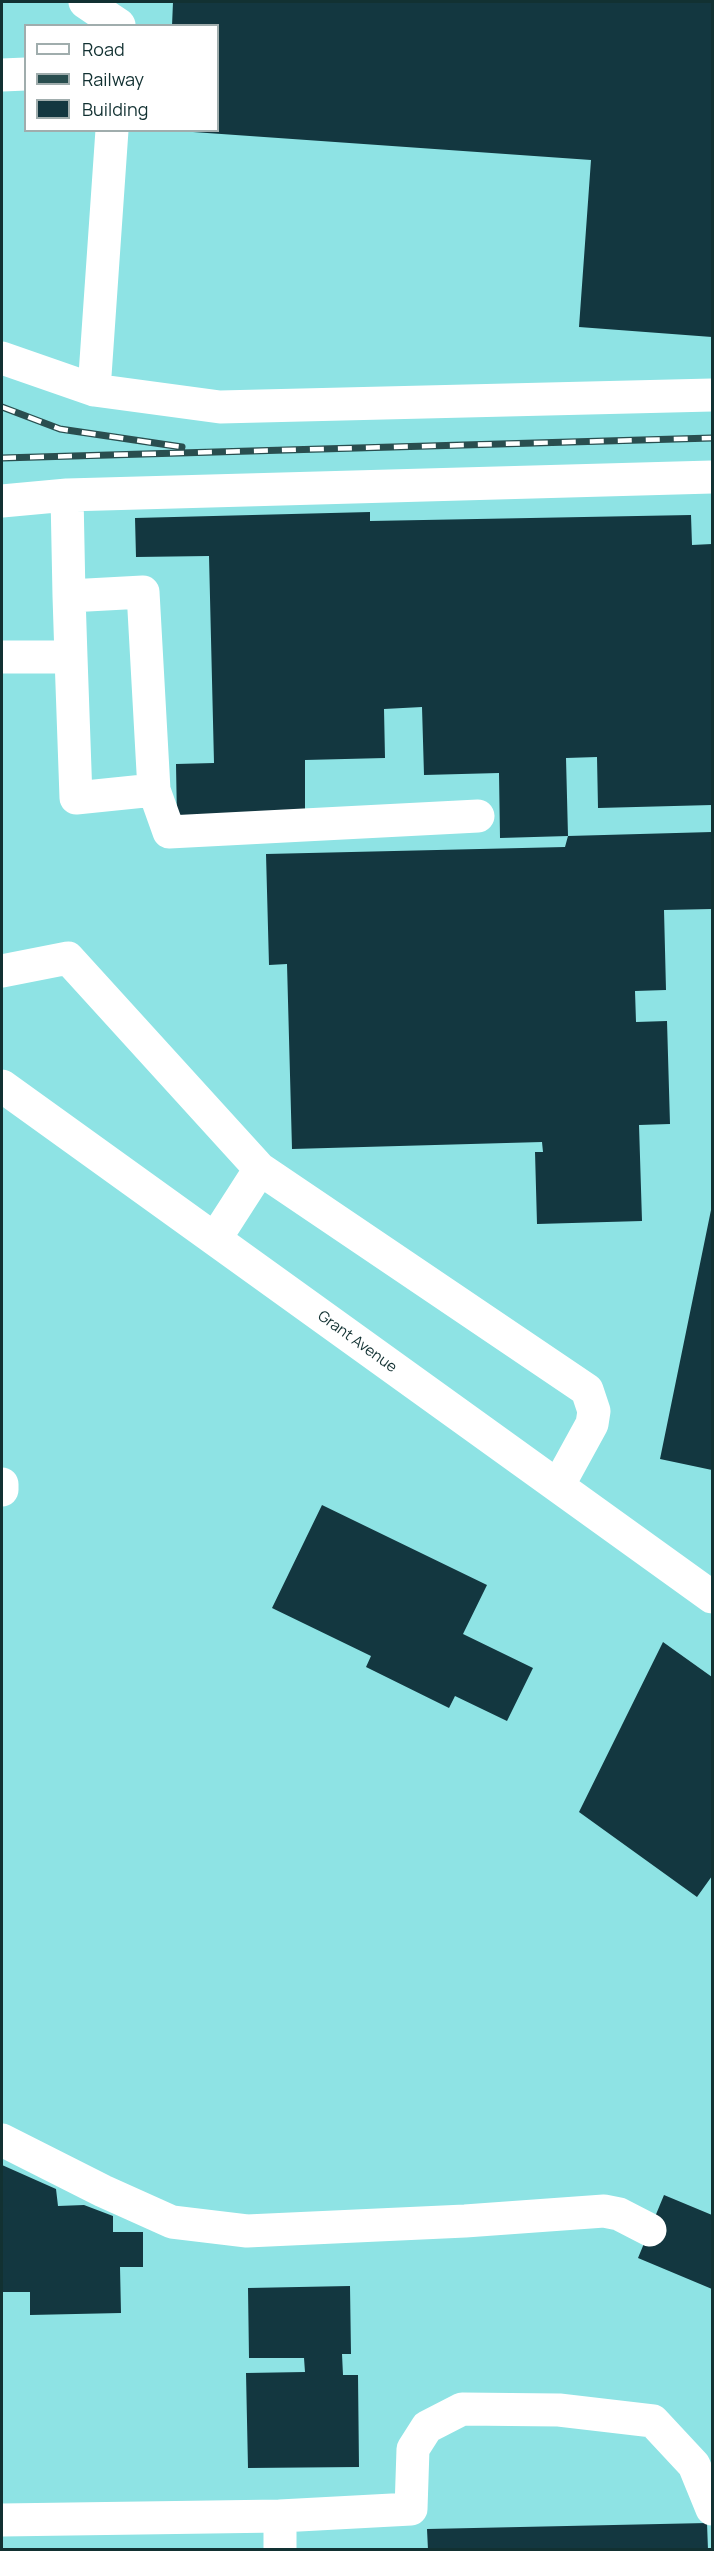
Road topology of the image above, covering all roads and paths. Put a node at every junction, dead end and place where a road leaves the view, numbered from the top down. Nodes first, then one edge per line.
1 (85, 2) edge
2 (119, 2) edge
3 (118, 24) edge
4 (119, 24) edge
5 (24, 74) edge
6 (2, 75) edge
7 (112, 132) edge
8 (2, 358) edge
9 (94, 390) junction
10 (712, 395) edge
11 (712, 477) edge
12 (67, 495) junction
13 (2, 501) edge
14 (69, 596) junction
15 (2, 657) edge
16 (71, 657) junction
17 (154, 790) junction
18 (478, 816) dead end
19 (2, 971) edge
20 (2, 1086) edge
21 (261, 1169) junction
22 (214, 1239) junction
23 (2, 1484) edge
24 (558, 1486) junction
25 (2, 1490) edge
26 (712, 1597) edge
27 (2, 2139) edge
28 (650, 2230) dead end
29 (712, 2509) edge
30 (280, 2516) junction
31 (2, 2520) edge
32 (280, 2550) edge

1 - 3 street
2 - 4 street
5 - 6 street
7 - 9 street
8 - 9 street
9 - 10 street
11 - 12 street
12 - 13 street
12 - 14 street
14 - 16 street
14 - 17 street
15 - 16 street
16 - 17 street
17 - 18 street
19 - 21 street
20 - 22 street, Grant Avenue
21 - 22 street
21 - 24 street
22 - 24 street, Grant Avenue
23 - 25 street
24 - 26 street, Grant Avenue
27 - 28 street
29 - 30 street
30 - 31 street
30 - 32 street

